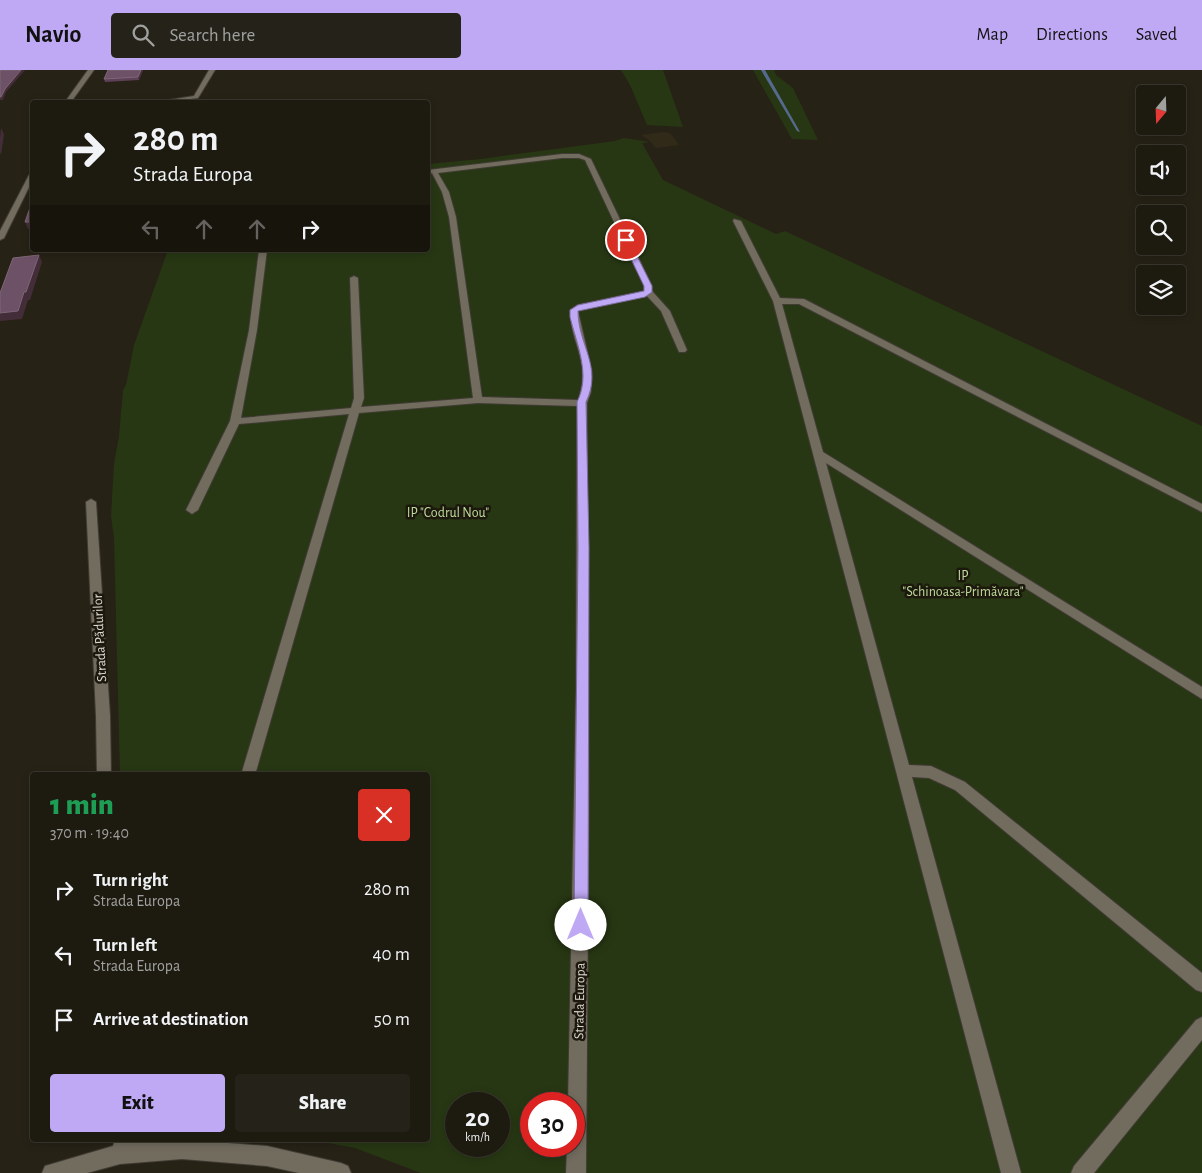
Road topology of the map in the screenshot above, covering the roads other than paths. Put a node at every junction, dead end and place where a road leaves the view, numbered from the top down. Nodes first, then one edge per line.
1 (91, 70) edge
2 (212, 70) edge
3 (69, 100) edge
4 (174, 100) edge
5 (431, 172) edge
6 (30, 179) edge
7 (737, 221) dead end
8 (0, 238) edge
9 (262, 252) edge
10 (354, 278) dead end
11 (648, 292) junction
12 (777, 301) junction
13 (682, 350) dead end
14 (478, 400) junction
15 (582, 402) junction
16 (356, 411) junction
17 (235, 421) junction
18 (816, 452) junction
19 (91, 502) dead end
20 (1202, 508) edge
21 (192, 510) dead end
22 (1202, 694) edge
23 (903, 771) junction
24 (104, 772) edge
25 (249, 772) edge
26 (1202, 984) edge
27 (1202, 1026) edge
28 (121, 1144) edge
29 (52, 1173) edge
30 (341, 1173) edge
31 (576, 1173) edge
32 (1011, 1173) edge
33 (1081, 1173) edge

1 - 3 street
2 - 4 street
5 - 11 street
5 - 14 street
6 - 8 street
7 - 12 street
9 - 17 street
10 - 16 street
11 - 13 street
11 - 15 street, Strada Europa
12 - 18 street
12 - 20 street
14 - 15 street
14 - 16 street
15 - 31 street, Strada Europa
16 - 17 street
16 - 25 street
17 - 21 street
18 - 22 street
18 - 23 street
19 - 24 street, Strada Pădurilor
23 - 26 street
23 - 32 street
27 - 33 street
28 - 29 street
28 - 30 street

